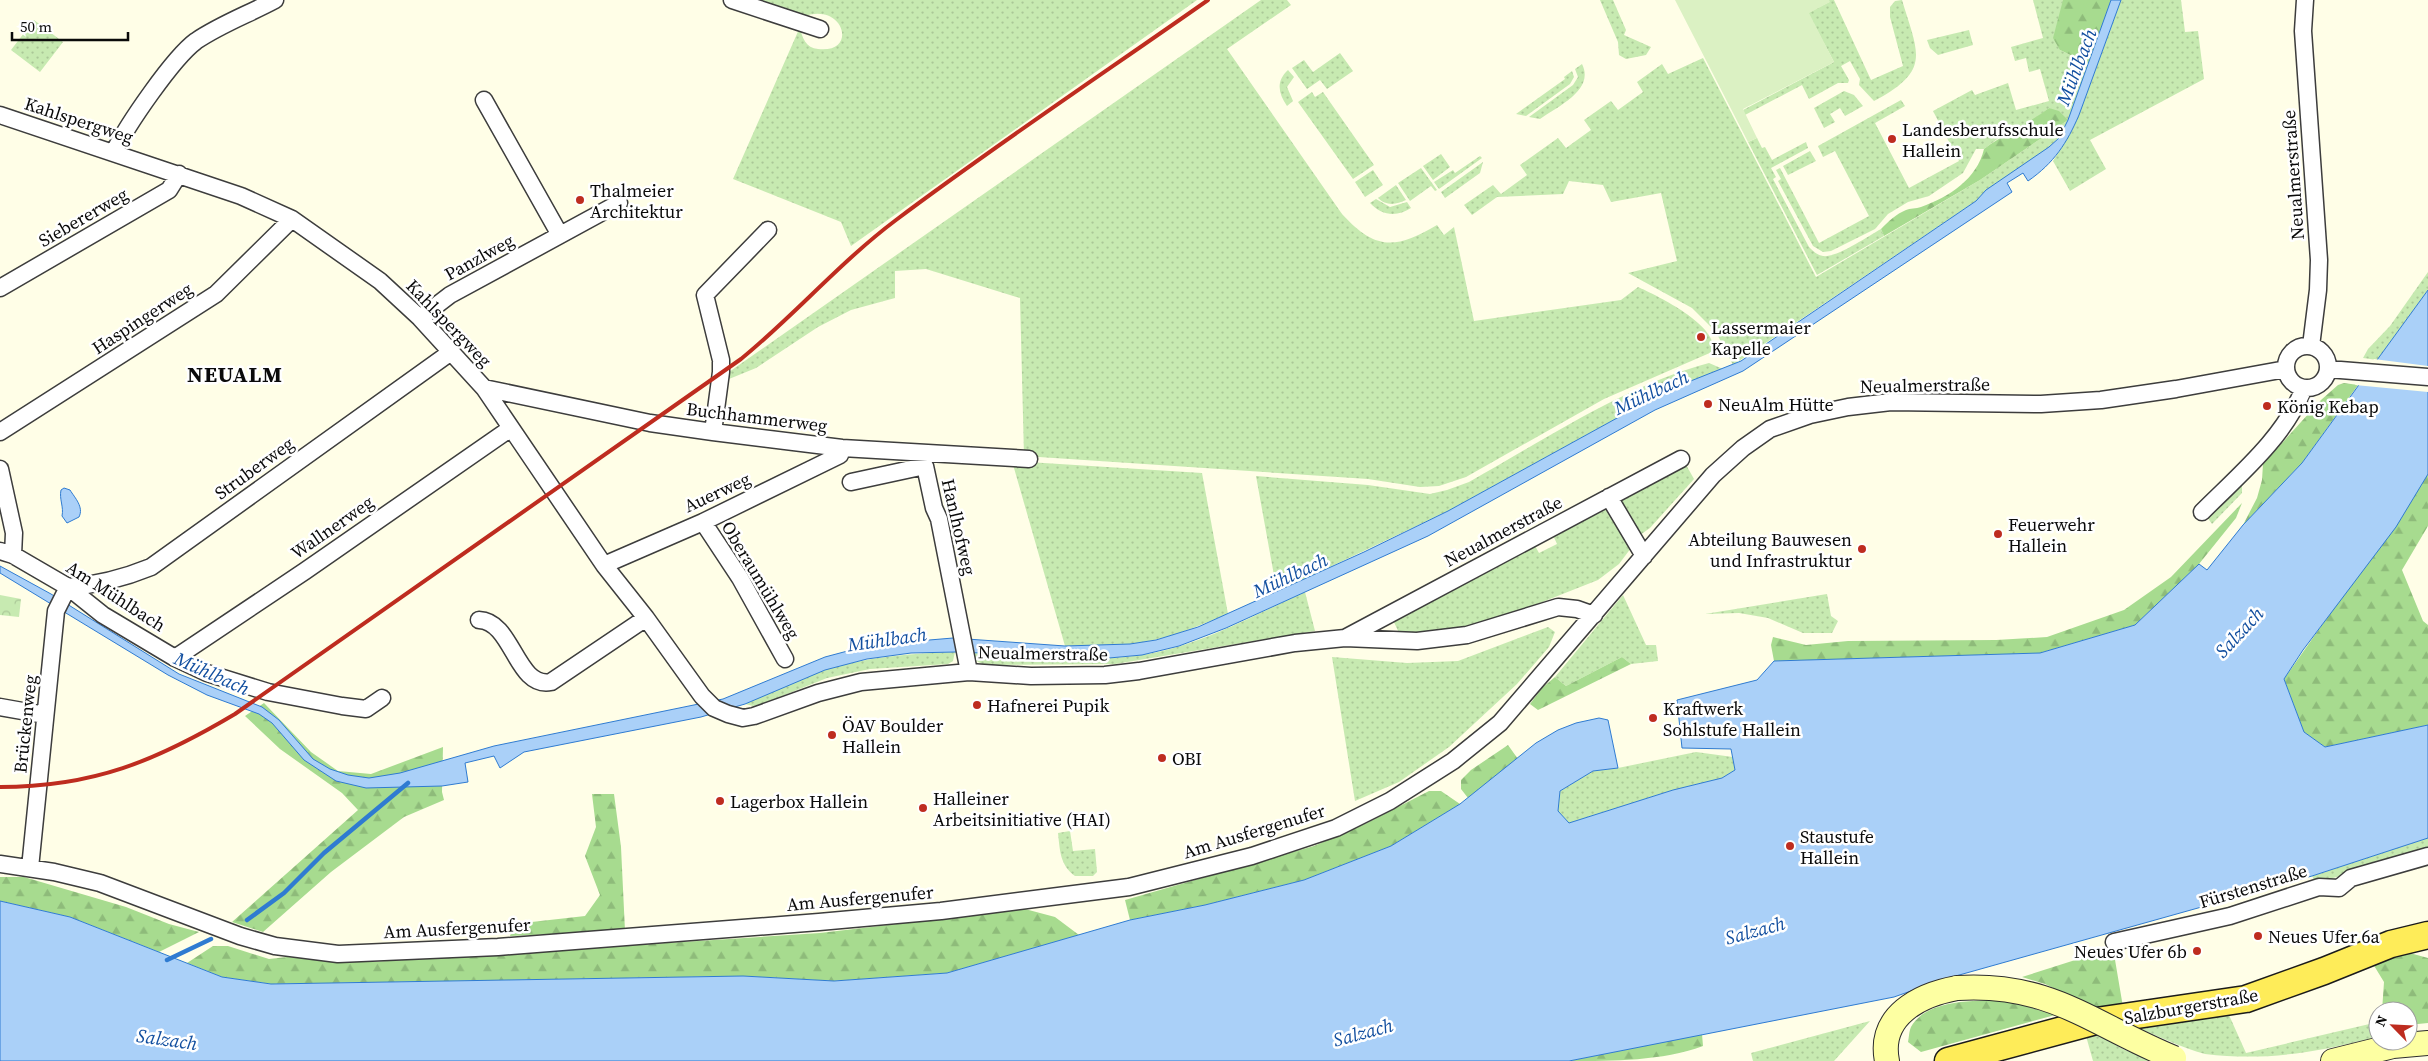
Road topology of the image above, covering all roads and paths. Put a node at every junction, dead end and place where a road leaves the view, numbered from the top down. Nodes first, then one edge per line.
1 (275, 0) edge
2 (732, 0) edge
3 (2304, 0) edge
4 (820, 30) dead end
5 (484, 100) dead end
6 (0, 115) edge
7 (114, 152) junction
8 (179, 174) junction
9 (619, 203) dead end
10 (292, 219) junction
11 (768, 230) dead end
12 (560, 235) junction
13 (0, 288) edge
14 (420, 318) junction
15 (2310, 346) junction
16 (451, 352) junction
17 (2286, 369) junction
18 (2328, 369) junction
19 (2428, 377) edge
20 (484, 388) junction
21 (2304, 388) junction
22 (511, 428) junction
23 (0, 432) edge
24 (713, 432) junction
25 (842, 448) junction
26 (875, 450) junction
27 (1029, 459) dead end
28 (1681, 459) dead end
29 (0, 470) edge
30 (880, 475) junction
31 (851, 482) dead end
32 (1609, 497) junction
33 (2202, 512) dead end
34 (702, 522) junction
35 (7, 553) edge
36 (1644, 556) junction
37 (604, 565) junction
38 (1628, 575) joint
39 (65, 591) junction
40 (1594, 616) junction
41 (646, 618) junction
42 (479, 620) dead end
43 (1345, 638) junction
44 (175, 658) junction
45 (785, 659) dead end
46 (967, 664) junction
47 (382, 698) dead end
48 (0, 708) edge
49 (45, 716) junction
50 (743, 718) joint
51 (2428, 856) edge
52 (0, 864) edge
53 (30, 868) junction
54 (2428, 934) edge
55 (2114, 942) dead end
56 (2428, 1043) edge
57 (2180, 1060) edge
58 (1887, 1061) edge
59 (1948, 1061) edge
60 (2333, 1061) edge

1 - 7 street
2 - 4 street
3 - 15 street, Neualmerstraße
5 - 12 street
6 - 7 street, Kahlspergweg
7 - 8 street, Kahlspergweg
8 - 10 street, Kahlspergweg
8 - 13 street, Siebererweg
9 - 12 street, Panzlweg
10 - 14 street, Kahlspergweg
10 - 23 street, Haspingerweg
11 - 24 street
12 - 14 street, Panzlweg
14 - 16 street, Kahlspergweg
15 - 17 street
15 - 18 street
16 - 20 street, Kahlspergweg
16 - 39 street, Struberweg
17 - 21 street
17 - 36 street, Neualmerstraße
18 - 19 street
18 - 21 street
20 - 22 street, Kahlspergweg
20 - 24 street, Buchhammerweg
21 - 33 street
22 - 37 street, Kahlspergweg
22 - 44 street, Wallnerweg
24 - 25 street, Buchhammerweg
25 - 26 street, Buchhammerweg
25 - 34 street, Auerweg
26 - 27 street, Buchhammerweg
26 - 30 street
28 - 32 street, Neualmerstraße
29 - 35 street
30 - 31 street, Hanlhofweg
30 - 46 street, Hanlhofweg
32 - 36 street
32 - 43 street, Neualmerstraße
34 - 37 street, Auerweg
34 - 45 street, Oberaumühlweg
35 - 39 street, Am Mühlbach
36 - 38 street, Neualmerstraße
37 - 41 street, Kahlspergweg
38 - 40 street, Am Ausfergenufer
39 - 44 street, Am Mühlbach
39 - 49 street, Brückenweg
40 - 43 street, Neualmerstraße
40 - 53 street, Am Ausfergenufer
41 - 42 street
41 - 50 street, Kahlspergweg
43 - 46 street, Neualmerstraße
44 - 47 street, Am Mühlbach
46 - 50 street, Neualmerstraße
48 - 49 street
49 - 53 street, Brückenweg
51 - 55 street, Fürstenstraße
52 - 53 street, Am Ausfergenufer
54 - 59 main road, Salzburgerstraße
56 - 60 main road
57 - 58 main road, bridge

